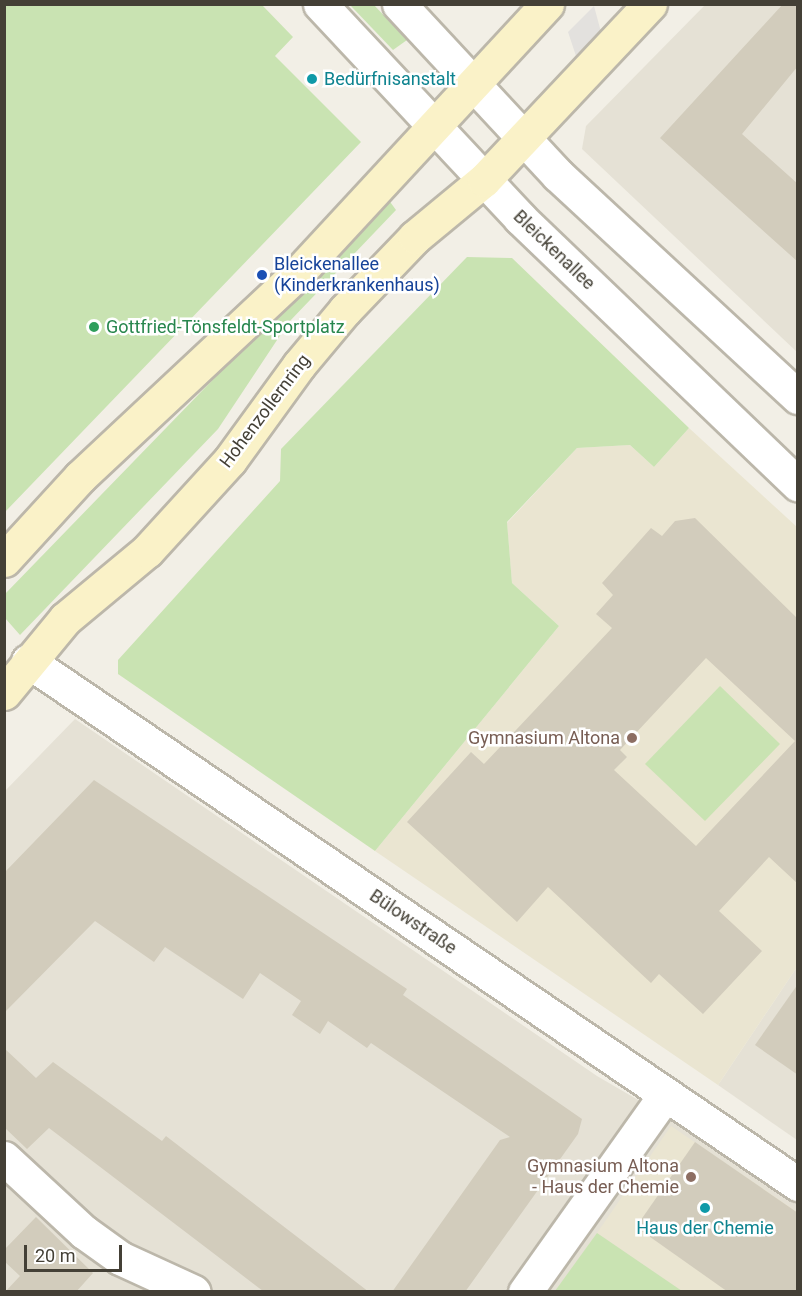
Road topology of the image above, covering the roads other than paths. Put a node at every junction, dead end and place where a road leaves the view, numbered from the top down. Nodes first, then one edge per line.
1 (320, 4) edge
2 (399, 4) edge
3 (547, 4) edge
4 (650, 4) edge
5 (473, 82) junction
6 (435, 126) junction
7 (524, 137) junction
8 (484, 180) junction
9 (798, 397) edge
10 (798, 485) edge
11 (4, 560) edge
12 (16, 653) edge
13 (4, 693) edge
14 (665, 1095) junction
15 (4, 1158) edge
16 (798, 1184) edge
17 (194, 1292) edge
18 (525, 1292) edge

1 - 6 street, Bleickenallee
2 - 5 street
3 - 5 main road
4 - 7 main road, Hohenzollernring
5 - 6 main road
5 - 7 street
6 - 8 street, Bleickenallee
6 - 11 main road
7 - 8 main road, Hohenzollernring
7 - 9 street
8 - 10 street, Bleickenallee
8 - 12 main road, Hohenzollernring
12 - 13 main road, Hohenzollernring
12 - 14 street, Bülowstraße
14 - 16 street, Bülowstraße
14 - 18 street
15 - 17 street

